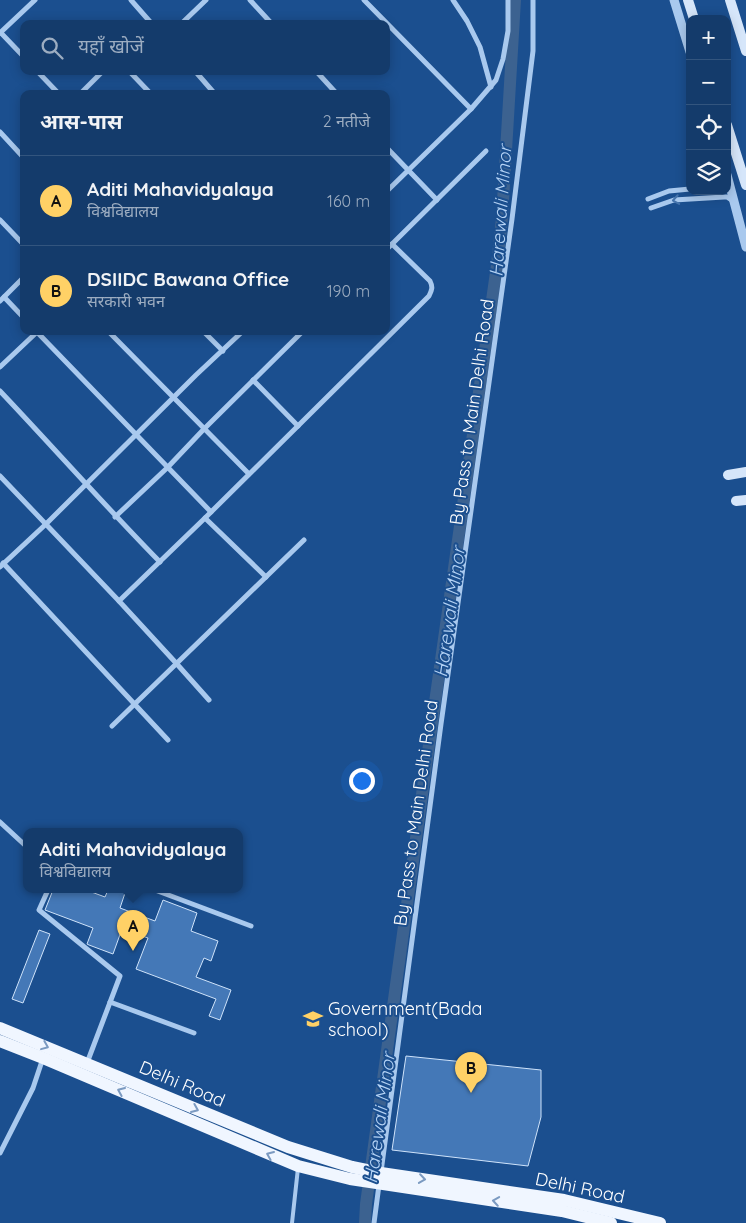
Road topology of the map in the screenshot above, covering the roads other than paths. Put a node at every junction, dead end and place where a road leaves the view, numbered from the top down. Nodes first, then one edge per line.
1 (34, 0) edge
2 (131, 0) edge
3 (206, 0) edge
4 (250, 0) edge
5 (364, 0) edge
6 (453, 0) edge
7 (508, 0) edge
8 (533, 0) edge
9 (674, 0) edge
10 (688, 0) edge
11 (730, 0) edge
12 (693, 15) edge
13 (148, 20) edge
14 (185, 20) edge
15 (268, 20) edge
16 (383, 20) edge
17 (390, 27) edge
18 (0, 33) edge
19 (686, 39) edge
20 (746, 51) edge
21 (20, 53) edge
22 (41, 75) edge
23 (99, 75) edge
24 (133, 75) edge
25 (198, 75) edge
26 (320, 75) edge
27 (491, 87) junction
28 (55, 90) edge
29 (84, 90) edge
30 (147, 90) edge
31 (211, 90) edge
32 (333, 90) edge
33 (471, 110) junction
34 (0, 132) edge
35 (731, 138) edge
36 (390, 151) edge
37 (486, 151) dead end
38 (20, 154) edge
39 (408, 170) junction
40 (746, 185) edge
41 (390, 188) edge
42 (686, 189) edge
43 (731, 189) edge
44 (648, 199) dead end
45 (437, 200) junction
46 (735, 203) junction
47 (651, 208) dead end
48 (0, 220) edge
49 (20, 242) edge
50 (392, 244) joint
51 (746, 247) edge
52 (20, 281) edge
53 (2, 299) edge
54 (20, 315) edge
55 (390, 334) edge
56 (32, 335) edge
57 (40, 335) edge
58 (112, 335) edge
59 (207, 335) edge
60 (239, 335) edge
61 (299, 335) edge
62 (389, 335) edge
63 (223, 351) junction
64 (0, 367) edge
65 (253, 380) junction
66 (0, 391) edge
67 (174, 398) junction
68 (298, 426) junction
69 (204, 429) junction
70 (136, 436) junction
71 (168, 468) junction
72 (746, 472) edge
73 (249, 474) junction
74 (728, 475) dead end
75 (0, 476) edge
76 (86, 484) junction
77 (211, 512) junction
78 (115, 517) junction
79 (205, 518) junction
80 (46, 524) junction
81 (304, 540) dead end
82 (160, 562) junction
83 (2, 565) edge
84 (266, 577) junction
85 (119, 601) junction
86 (176, 663) junction
87 (208, 700) dead end
88 (134, 703) junction
89 (112, 726) dead end
90 (168, 740) dead end
91 (0, 822) edge
92 (23, 843) edge
93 (47, 893) edge
94 (163, 893) edge
95 (251, 926) dead end
96 (110, 1002) junction
97 (0, 1028) edge
98 (194, 1033) dead end
99 (0, 1041) edge
100 (43, 1058) junction
101 (87, 1063) junction
102 (0, 1153) edge
103 (319, 1157) junction
104 (298, 1166) junction
105 (316, 1170) junction
106 (351, 1173) junction
107 (377, 1178) junction
108 (594, 1216) edge
109 (292, 1223) edge
110 (374, 1223) edge
111 (611, 1223) edge
112 (660, 1223) edge

1 - 18 street
2 - 13 street
3 - 14 street
4 - 15 street
5 - 16 street
6 - 27 street
7 - 27 street
8 - 107 street, By Pass to Main Delhi Road
9 - 19 street
10 - 12 main road
11 - 20 main road
17 - 33 street
18 - 21 street
22 - 28 street
23 - 29 street
24 - 30 street
25 - 31 street
26 - 32 street
27 - 33 street
33 - 39 street
34 - 38 street
35 - 40 main road
36 - 39 street
37 - 45 street
39 - 41 street
39 - 45 street
42 - 44 street
43 - 46 street
45 - 50 street
46 -> 47 street
46 - 51 street
48 - 49 street
50 - 55 street
52 - 53 street
53 - 54 street
56 - 64 street
57 - 70 street
58 - 67 street
59 - 63 street
60 - 63 street
61 - 65 street
62 - 68 street
63 - 67 street
65 - 68 street
65 - 69 street
66 - 76 street
67 - 69 street
67 - 70 street
68 - 73 street
69 - 71 street
69 - 73 street
70 - 71 street
70 - 76 street
71 - 77 street
71 - 78 street
72 - 74 main road
73 - 77 street
75 - 80 street
76 - 78 street
76 - 80 street
77 - 79 street
78 - 82 street
79 - 82 street
79 - 84 street
80 - 83 street
80 - 85 street
81 - 84 street
82 - 85 street
83 - 88 street
84 - 86 street
85 - 86 street
86 - 87 street
86 - 88 street
88 - 89 street
88 - 90 street
91 - 92 street
93 - 96 street
94 - 95 street
96 - 98 street
96 - 101 street
97 -> 101 main road, Delhi Road
99 - 100 main road
100 - 102 street
104 -> 100 main road
101 -> 103 main road, Delhi Road
103 - 105 main road
103 - 106 main road, Delhi Road
104 - 105 main road
104 - 109 lane
105 - 106 main road
106 - 107 main road, Delhi Road
107 - 108 main road, Delhi Road
107 - 110 street, By Pass to Main Delhi Road
108 - 111 main road
108 - 112 main road, Delhi Road

